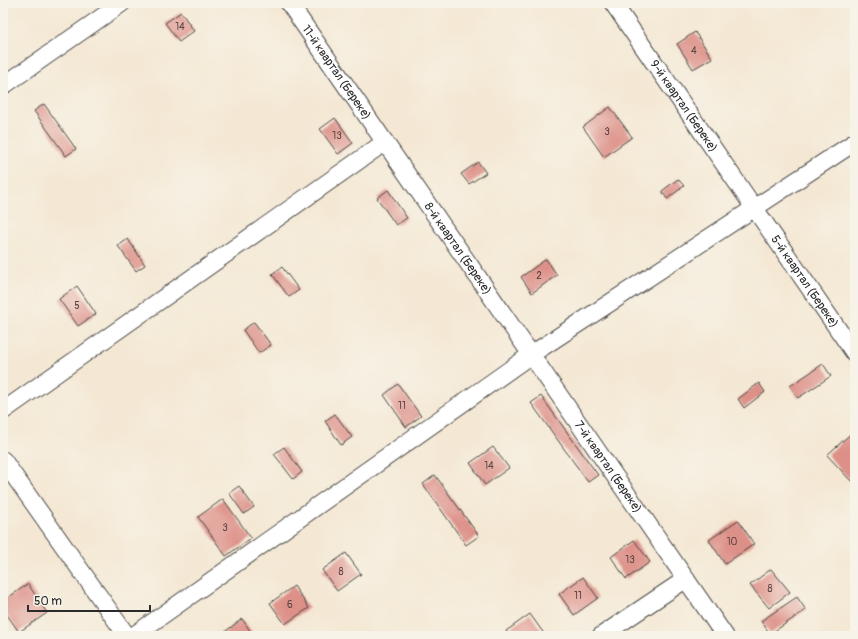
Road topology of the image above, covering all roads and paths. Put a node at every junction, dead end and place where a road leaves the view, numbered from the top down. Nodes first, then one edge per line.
1 (122, 3) edge
2 (289, 3) edge
3 (613, 3) edge
4 (3, 86) edge
5 (385, 142) junction
6 (855, 142) edge
7 (755, 208) junction
8 (532, 354) junction
9 (855, 354) edge
10 (3, 410) edge
11 (3, 460) edge
12 (686, 579) junction
13 (127, 636) edge
14 (133, 636) edge
15 (601, 636) edge
16 (725, 636) edge

1 - 4 street
2 - 5 street, 11-й квартал (Береке)
3 - 7 street, 9-й квартал (Береке)
5 - 8 street, 8-й квартал (Береке)
5 - 10 street
6 - 7 street
7 - 8 street
7 - 9 street, 5-й квартал (Береке)
8 - 12 street, 7-й квартал (Береке)
8 - 14 street
11 - 13 street
12 - 15 street
12 - 16 street, 7-й квартал (Береке)

